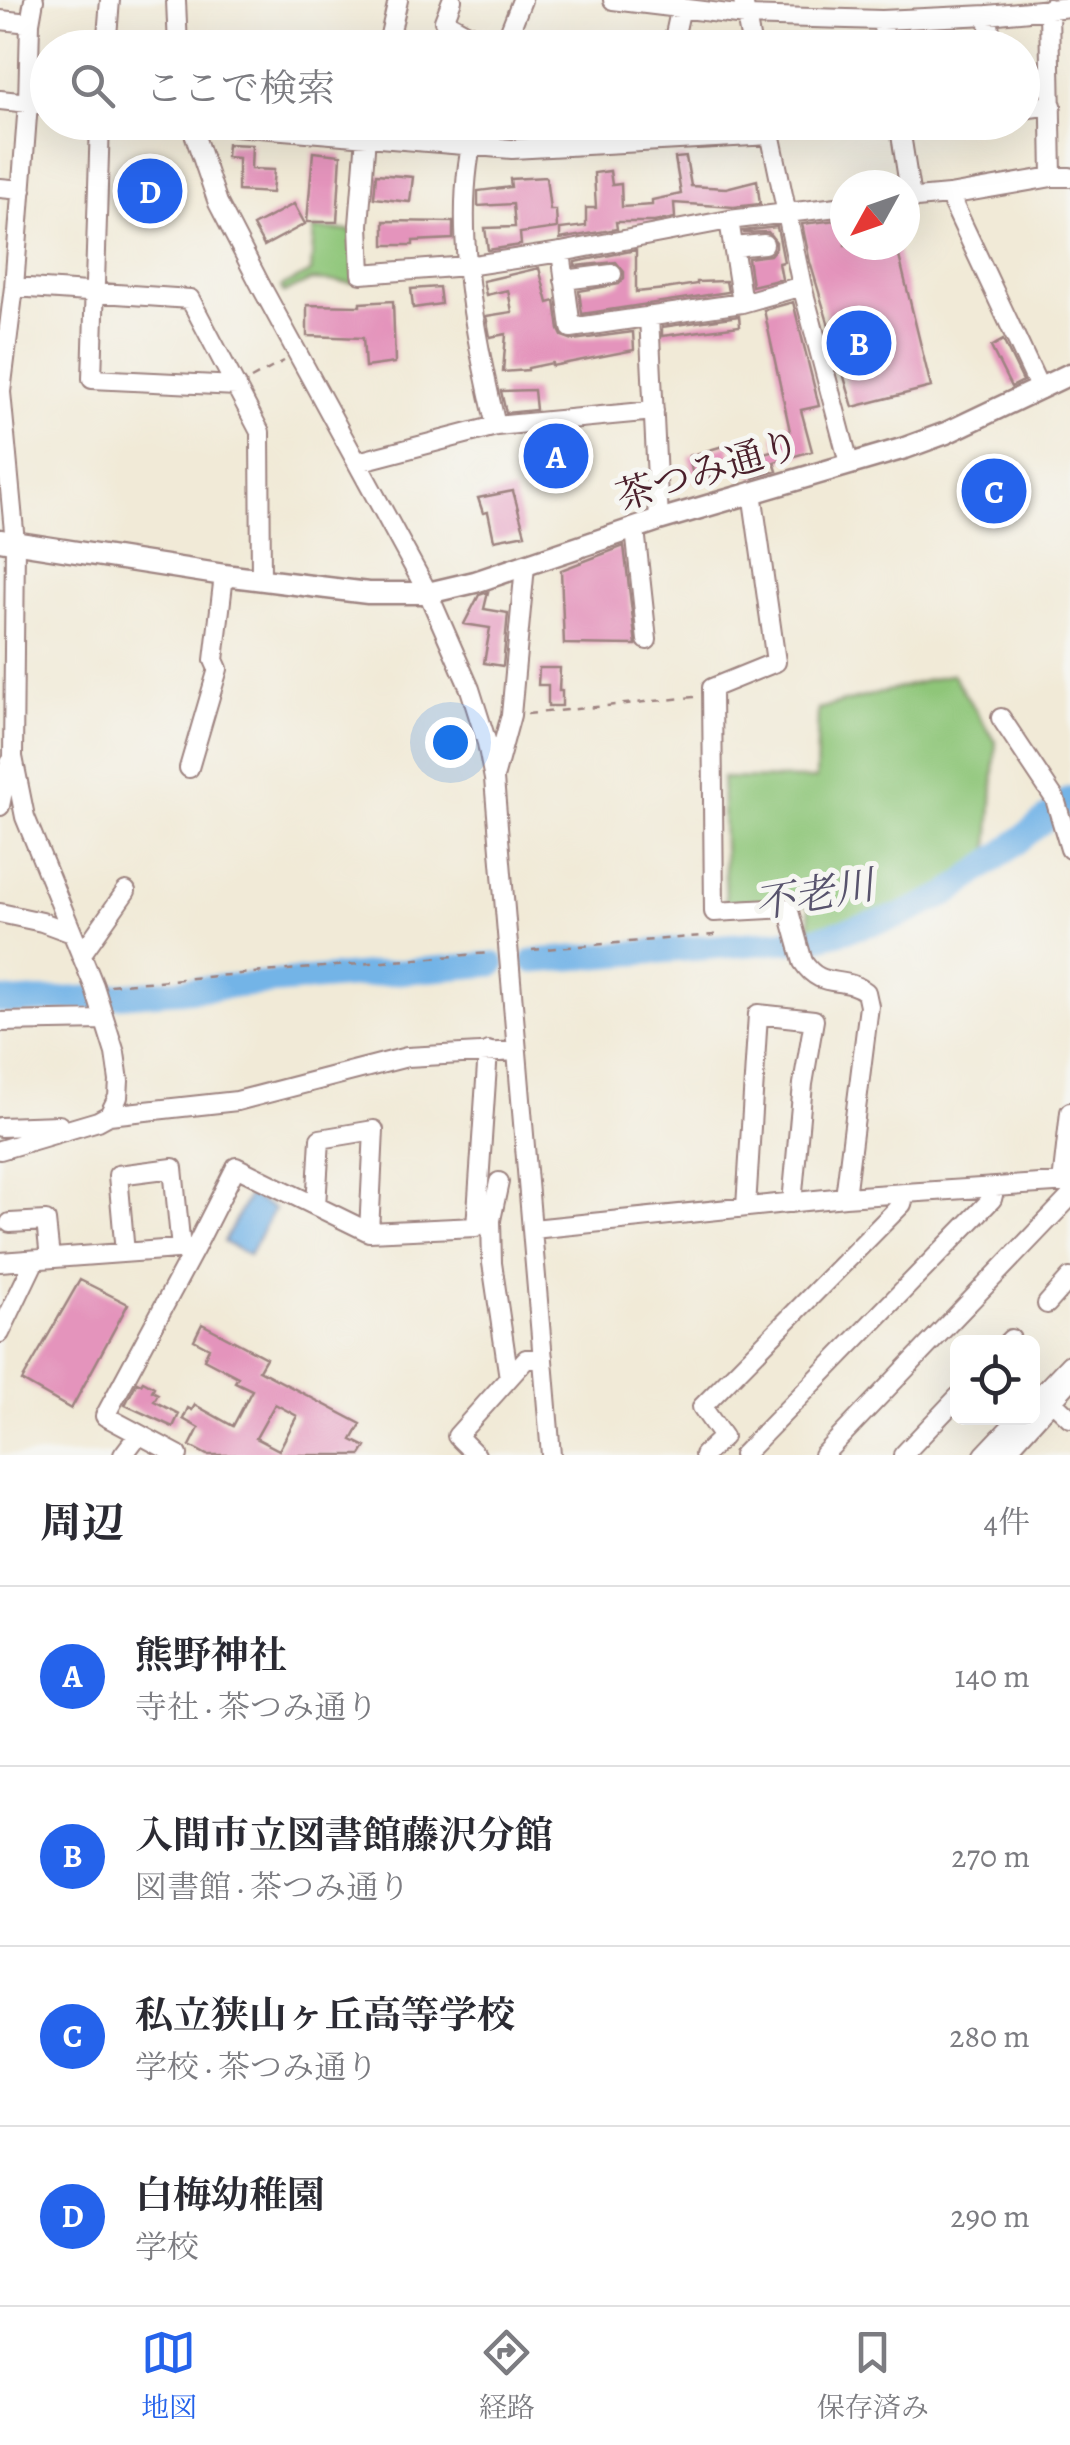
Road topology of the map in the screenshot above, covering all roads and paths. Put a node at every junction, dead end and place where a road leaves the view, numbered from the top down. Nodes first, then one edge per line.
1 (34, 0) edge
2 (110, 0) edge
3 (176, 0) edge
4 (398, 0) edge
5 (452, 0) edge
6 (522, 0) edge
7 (613, 0) edge
8 (1069, 4) edge
9 (682, 7) junction
10 (744, 8) edge
11 (1049, 8) junction
12 (838, 9) edge
13 (931, 9) edge
14 (988, 16) junction
15 (0, 20) edge
16 (882, 20) junction
17 (30, 23) junction
18 (108, 30) edge
19 (177, 30) edge
20 (391, 30) edge
21 (462, 30) edge
22 (510, 30) edge
23 (676, 30) edge
24 (883, 30) edge
25 (990, 30) edge
26 (0, 100) edge
27 (28, 102) junction
28 (1052, 105) junction
29 (1040, 107) edge
30 (99, 140) edge
31 (195, 140) edge
32 (367, 140) edge
33 (432, 140) edge
34 (472, 140) edge
35 (589, 140) edge
36 (772, 140) edge
37 (901, 140) edge
38 (470, 146) junction
39 (905, 170) edge
40 (1061, 177) edge
41 (0, 188) edge
42 (22, 190) junction
43 (949, 194) junction
44 (920, 198) edge
45 (830, 208) edge
46 (786, 213) junction
47 (729, 220) junction
48 (764, 244) dead end
49 (733, 247) junction
50 (8, 250) edge
51 (560, 252) junction
52 (467, 266) junction
53 (612, 274) dead end
54 (564, 280) junction
55 (802, 286) junction
56 (14, 288) junction
57 (95, 293) junction
58 (742, 303) junction
59 (649, 316) junction
60 (298, 354) junction
61 (1068, 380) edge
62 (237, 386) junction
63 (1040, 390) junction
64 (0, 392) edge
65 (654, 411) junction
66 (496, 426) junction
67 (358, 462) junction
68 (849, 463) junction
69 (752, 492) junction
70 (659, 520) junction
71 (636, 529) junction
72 (7, 541) edge
73 (525, 566) junction
74 (224, 575) junction
75 (261, 580) junction
76 (428, 592) junction
77 (646, 640) dead end
78 (711, 696) junction
79 (511, 715) junction
80 (1001, 718) dead end
81 (13, 757) junction
82 (189, 768) dead end
83 (494, 779) junction
84 (0, 806) edge
85 (1070, 848) edge
86 (126, 891) dead end
87 (714, 912) junction
88 (0, 914) edge
89 (72, 933) junction
90 (532, 950) dead end
91 (492, 953) dead end
92 (81, 955) junction
93 (94, 986) junction
94 (104, 1020) junction
95 (0, 1022) edge
96 (517, 1051) junction
97 (488, 1052) junction
98 (1070, 1112) edge
99 (109, 1115) junction
100 (84, 1125) junction
101 (0, 1126) edge
102 (0, 1150) edge
103 (499, 1182) dead end
104 (995, 1187) junction
105 (1067, 1187) edge
106 (905, 1193) junction
107 (845, 1197) junction
108 (792, 1202) junction
109 (316, 1206) junction
110 (746, 1207) junction
111 (10, 1223) dead end
112 (533, 1229) junction
113 (370, 1232) junction
114 (188, 1249) junction
115 (125, 1253) junction
116 (43, 1259) junction
117 (0, 1262) edge
118 (1070, 1278) edge
119 (1047, 1304) dead end
120 (0, 1333) edge
121 (543, 1357) junction
122 (1070, 1364) edge
123 (509, 1378) junction
124 (1070, 1381) edge
125 (1040, 1396) edge
126 (1052, 1401) junction
127 (950, 1406) edge
128 (1070, 1418) edge
129 (1013, 1425) edge
130 (139, 1434) junction
131 (907, 1454) edge
132 (123, 1455) edge
133 (178, 1455) edge
134 (476, 1455) edge
135 (551, 1455) edge
136 (704, 1455) edge
137 (742, 1455) edge
138 (823, 1455) edge
139 (984, 1455) edge
140 (1003, 1455) edge

1 - 17 street
2 - 18 street
3 - 19 street
4 - 20 street
5 - 21 street
6 - 22 street
7 - 9 street
8 - 11 street
9 - 10 street
9 - 23 street
10 - 12 street
11 - 14 street
11 - 28 street
12 - 16 street
13 - 14 street
13 - 16 street
14 - 25 street
15 - 17 street
16 - 24 street
17 - 27 street
26 - 27 street
27 - 42 street
28 - 29 street
28 - 40 street
30 - 57 street
31 - 60 street
32 - 52 street
33 - 38 street
34 - 38 street
35 - 38 street
36 - 46 street
37 - 39 street
38 - 52 street
40 - 43 street
41 - 42 street
42 - 50 street
43 - 44 street
43 - 63 street
45 - 46 street
46 - 47 street
46 - 55 street
47 - 49 street
47 - 51 street
48 - 49 street
49 - 58 street
50 - 56 street
51 - 52 street
51 - 54 street
52 - 66 street
53 - 54 street
54 - 59 street
55 - 58 street
55 - 68 street
56 - 57 street
56 - 64 street
57 - 62 street
57 - 62 street
58 - 59 street
59 - 65 street
60 - 62 path
60 - 67 street
61 - 63 main road, 茶つみ通り
62 - 75 street
63 - 68 main road, 茶つみ通り
64 - 72 street
65 - 66 street
65 - 70 street
66 - 67 street
67 - 76 street
68 - 69 main road, 茶つみ通り
69 - 70 main road, 茶つみ通り
69 - 78 street
70 - 71 main road, 茶つみ通り
71 - 73 main road, 茶つみ通り
71 - 77 street
72 - 74 main road, 茶つみ通り
72 - 81 street
73 - 76 main road, 茶つみ通り
73 - 79 street
74 - 75 main road, 茶つみ通り
74 - 82 street
75 - 76 main road, 茶つみ通り
76 - 83 street
78 - 79 path
78 - 87 street
79 - 83 street
80 - 85 street
81 - 84 street
81 - 89 street
83 - 96 street
86 - 92 street
87 - 90 path
87 - 107 street
88 - 89 street
89 - 92 street
91 - 93 path
92 - 93 street
93 - 94 street
94 - 95 street
94 - 99 street
96 - 97 street
96 - 112 street
97 - 99 street
97 - 113 street
98 - 105 street
99 - 100 street
100 - 101 street
100 - 102 street
103 - 123 street
104 - 105 street
104 - 106 street
104 - 137 street
105 - 138 street
106 - 107 street
106 - 136 street
107 - 108 street
108 - 110 street
108 - 110 street
109 - 113 street
109 - 113 street
109 - 114 street
110 - 112 street
111 - 116 street
112 - 121 street
114 - 115 street
114 - 115 street
114 - 130 street
115 - 116 street
116 - 117 street
116 - 120 street
118 - 119 street
121 - 123 street
121 - 135 street
122 - 125 street
123 - 134 street
124 - 126 street
126 - 128 street
126 - 140 street
127 - 131 street
129 - 139 street
130 - 132 street
130 - 133 street

